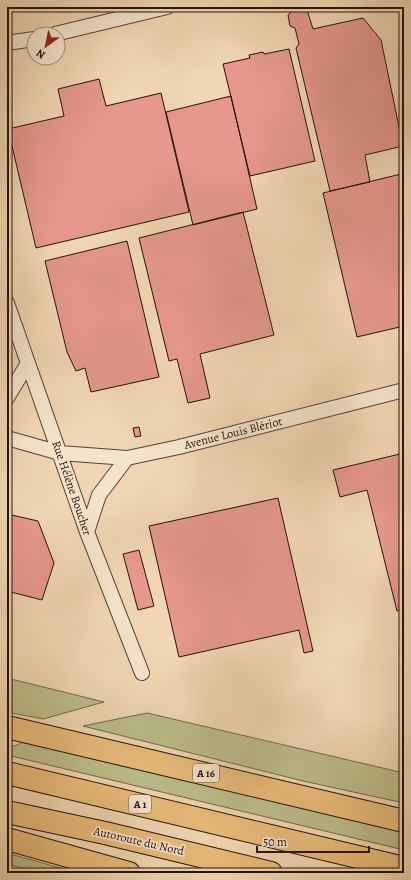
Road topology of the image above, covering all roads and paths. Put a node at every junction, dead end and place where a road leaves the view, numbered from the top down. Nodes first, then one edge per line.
1 (167, 7) edge
2 (66, 32) edge
3 (26, 41) edge
4 (26, 42) edge
5 (7, 43) edge
6 (7, 50) edge
7 (7, 303) edge
8 (28, 363) junction
9 (404, 390) edge
10 (7, 398) edge
11 (7, 438) edge
12 (60, 453) junction
13 (127, 458) junction
14 (87, 532) junction
15 (142, 673) dead end
16 (7, 727) edge
17 (7, 773) edge
18 (7, 812) edge
19 (404, 821) edge
20 (7, 839) edge
21 (404, 868) edge
22 (129, 873) edge
23 (271, 873) edge

1 - 2 street
3 - 5 street
4 - 6 street
7 - 8 street, Rue Hélène Boucher
8 - 10 street
8 - 12 street, Rue Hélène Boucher
9 - 13 street, Avenue Louis Blériot
11 - 12 street, Avenue Louis Blériot
12 - 13 street, Avenue Louis Blériot
12 - 14 street, Rue Hélène Boucher
13 - 14 street
14 - 15 street, Rue Hélène Boucher
16 - 19 highway, A 16
17 - 21 highway, A 1
18 - 23 highway, Autoroute du Nord
20 - 22 highway

